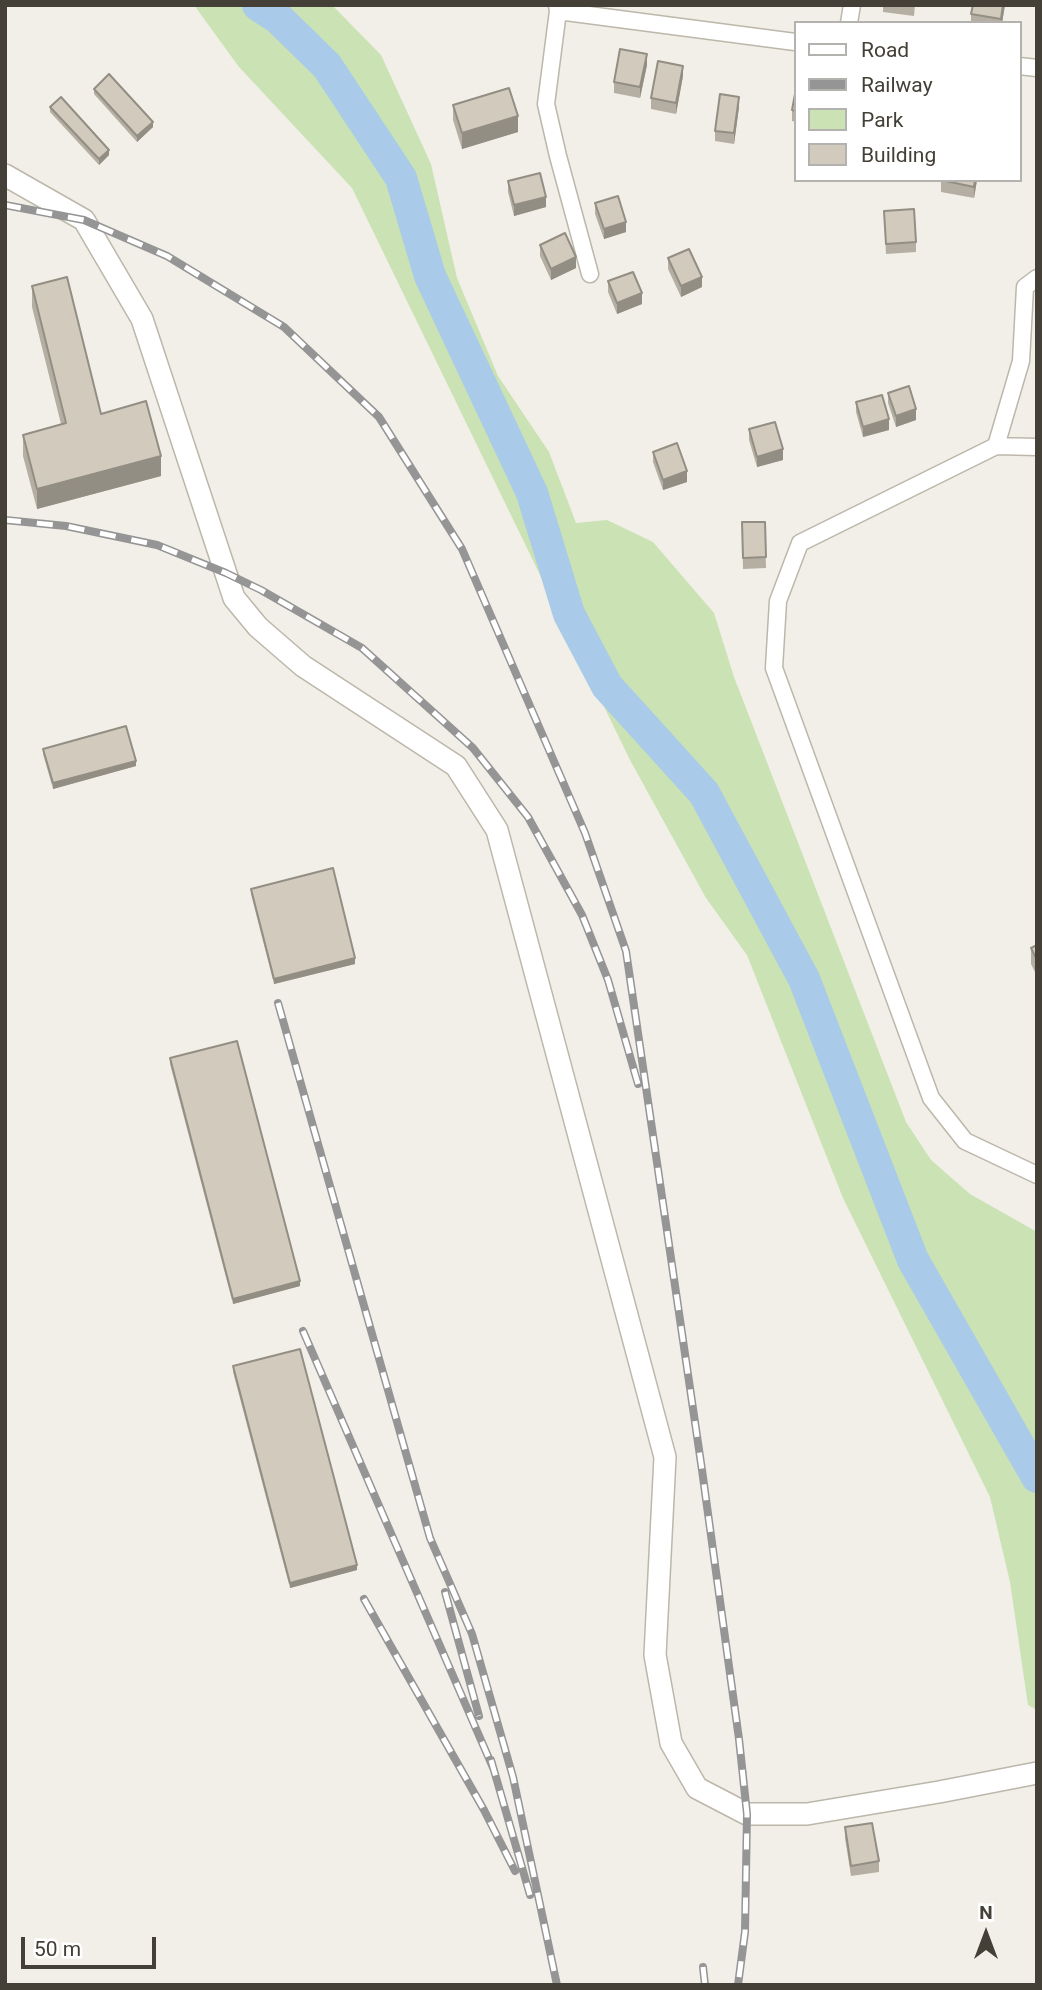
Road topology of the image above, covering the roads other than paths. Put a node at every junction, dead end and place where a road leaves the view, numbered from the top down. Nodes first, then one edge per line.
1 (557, 8) edge
2 (618, 12) edge
3 (794, 42) edge
4 (5, 176) edge
5 (590, 274) dead end
6 (1037, 278) edge
7 (996, 446) junction
8 (1037, 447) edge
9 (1037, 1175) edge
10 (1037, 1773) edge

1 - 2 street
1 - 5 street
2 - 3 street
4 - 10 street
6 - 7 street
7 - 8 street
7 - 9 street

